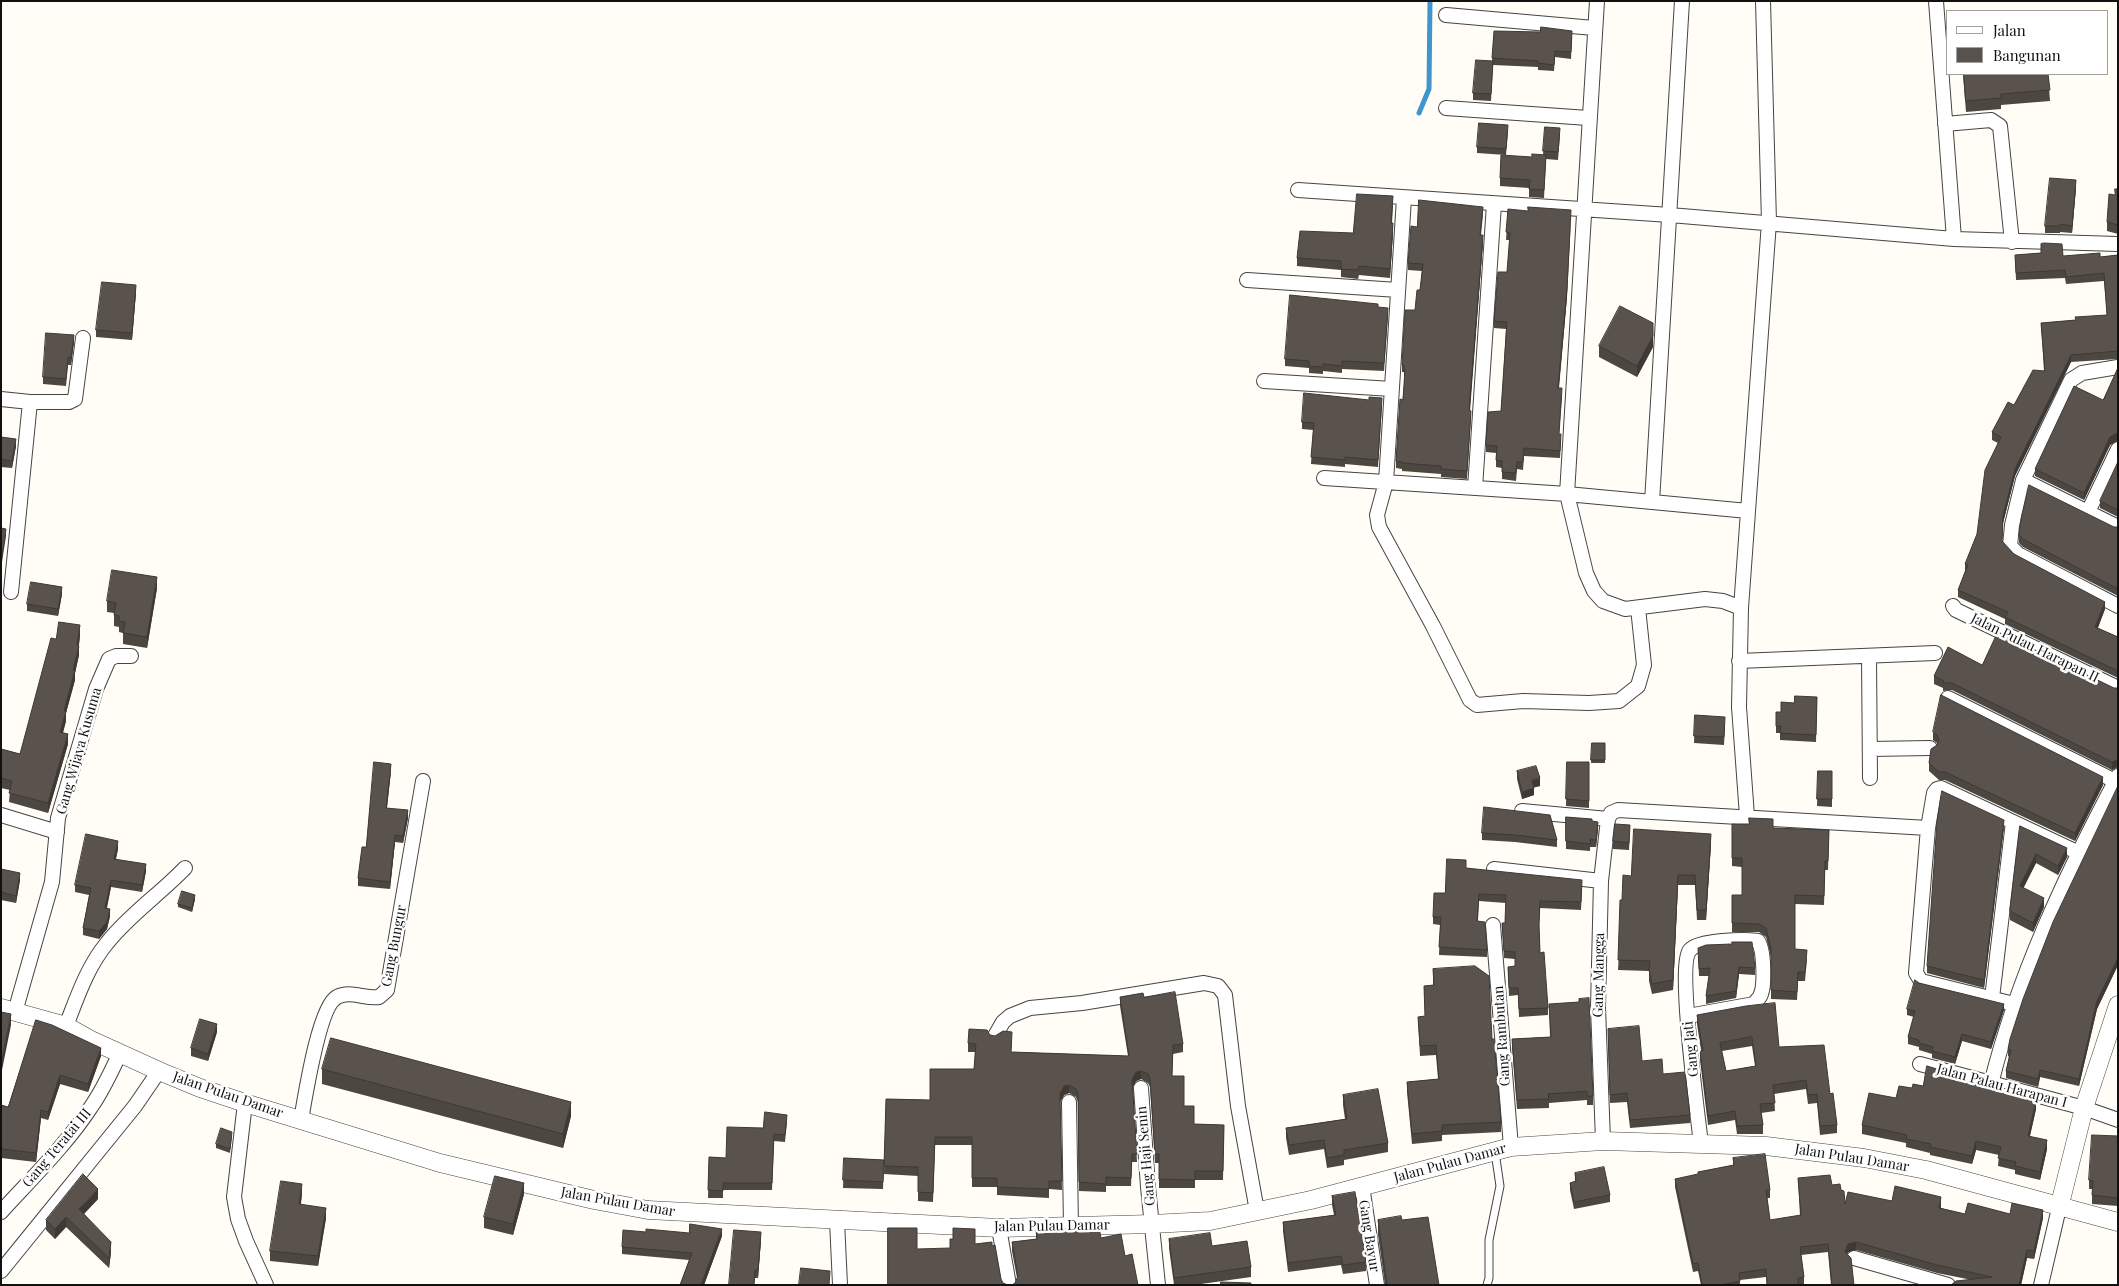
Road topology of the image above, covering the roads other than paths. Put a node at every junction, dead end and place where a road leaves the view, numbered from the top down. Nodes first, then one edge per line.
1 (1596, 1) edge
2 (1682, 1) edge
3 (1763, 1) edge
4 (1936, 1) edge
5 (1446, 16) dead end
6 (1594, 28) junction
7 (1446, 108) dead end
8 (1588, 118) junction
9 (1945, 124) junction
10 (1298, 190) dead end
11 (1404, 198) junction
12 (1494, 204) junction
13 (1584, 210) junction
14 (1670, 215) junction
15 (1768, 222) junction
16 (1954, 239) junction
17 (2012, 242) junction
18 (2118, 244) edge
19 (1247, 280) dead end
20 (1398, 290) junction
21 (83, 338) dead end
22 (2118, 367) edge
23 (1264, 382) dead end
24 (1392, 389) junction
25 (1, 399) edge
26 (30, 402) junction
27 (2118, 449) edge
28 (2113, 472) edge
29 (1324, 478) dead end
30 (2023, 480) junction
31 (1386, 482) junction
32 (1475, 488) junction
33 (1567, 494) junction
34 (1652, 502) junction
35 (1748, 511) junction
36 (2088, 512) junction
37 (2118, 527) edge
38 (11, 592) dead end
39 (1953, 606) dead end
40 (2118, 606) edge
41 (1638, 608) junction
42 (1741, 608) junction
43 (1935, 653) dead end
44 (131, 656) dead end
45 (1869, 657) junction
46 (1739, 661) junction
47 (2118, 688) edge
48 (1948, 698) edge
49 (1930, 748) edge
50 (1870, 749) junction
51 (1870, 778) dead end
52 (2116, 778) edge
53 (423, 781) dead end
54 (1522, 811) edge
55 (1, 815) edge
56 (1610, 815) junction
57 (1747, 816) junction
58 (2014, 822) junction
59 (1928, 828) junction
60 (57, 832) junction
61 (2079, 853) junction
62 (185, 868) dead end
63 (1494, 869) edge
64 (1601, 881) junction
65 (1493, 925) dead end
66 (1992, 998) junction
67 (2014, 1004) junction
68 (2118, 1005) edge
69 (8, 1010) edge
70 (1688, 1016) junction
71 (66, 1026) junction
72 (995, 1036) edge
73 (138, 1061) junction
74 (1920, 1064) dead end
75 (1991, 1084) junction
76 (1141, 1088) dead end
77 (1069, 1102) dead end
78 (245, 1103) junction
79 (2084, 1108) junction
80 (301, 1120) junction
81 (2118, 1120) edge
82 (1603, 1141) junction
83 (1701, 1144) junction
84 (1503, 1148) junction
85 (1362, 1186) junction
86 (2059, 1208) junction
87 (1258, 1211) junction
88 (1, 1212) edge
89 (837, 1221) junction
90 (2118, 1222) edge
91 (1152, 1224) junction
92 (1071, 1226) junction
93 (1000, 1228) junction
94 (1854, 1258) dead end
95 (1, 1271) edge
96 (1940, 1284) edge
97 (266, 1285) edge
98 (840, 1285) edge
99 (1009, 1285) edge
100 (1158, 1285) edge
101 (1376, 1285) edge
102 (1487, 1285) edge
103 (2041, 1285) edge

1 - 6 street
2 - 14 street
3 - 15 street
4 - 9 street
5 - 6 street
6 - 8 street
7 - 8 street
8 - 13 street
9 - 16 street
9 - 17 street
10 - 11 street
11 - 12 street
11 - 20 street
12 - 13 street
12 - 32 street
13 - 14 street
13 - 33 street
14 - 15 street
14 - 34 street
15 - 16 street
15 - 35 street
16 - 17 street
17 - 18 street
19 - 20 street
20 - 24 street
21 - 26 street
22 - 30 street
23 - 24 street
24 - 31 street
25 - 26 street
26 - 38 street
27 - 28 street
28 - 36 street
29 - 31 street
30 - 36 street
30 - 40 street
31 - 32 street
31 - 41 street
32 - 33 street
33 - 34 street
33 - 41 street
34 - 35 street
35 - 42 street
36 - 37 street
39 - 47 street, Jalan Pulau Harapan II
41 - 42 street
42 - 46 street
43 - 45 street
44 - 60 street, Gang Wijaya Kusuma
45 - 46 street
45 - 50 street
46 - 57 street
48 - 52 street
49 - 50 street
50 - 51 street
52 - 61 street
53 - 80 street, Gang Bungur
54 - 56 street
55 - 60 street
56 - 57 street
56 - 64 street, Gang Mangga
57 - 59 street
58 - 59 street
58 - 61 street
58 - 66 street
59 - 66 street
60 - 69 street, Gang Wijaya Kusuma
61 - 67 street
62 - 71 street
63 - 64 street
64 - 82 street, Gang Mangga
65 - 84 street, Gang Rambutan
66 - 67 street
67 - 75 street
68 - 79 street
69 - 71 street, Jalan Pulau Damar
70 - 70 street, Gang Jati
70 - 83 street, Gang Jati
71 - 73 street, Jalan Pulau Damar
72 - 87 street
73 - 78 street, Jalan Pulau Damar
73 - 88 street, Gang Teratai III
73 - 95 street
74 - 75 street, Jalan Palau Harapan I
75 - 79 street, Jalan Palau Harapan I
76 - 91 street, Gang Haji Senin
77 - 92 street
78 - 80 street, Jalan Pulau Damar
78 - 97 street
79 - 81 street, Jalan Palau Harapan I
79 - 86 street
80 - 89 street, Jalan Pulau Damar
82 - 83 street, Jalan Pulau Damar
82 - 84 street, Jalan Pulau Damar
83 - 86 street, Jalan Pulau Damar
84 - 85 street, Jalan Pulau Damar
84 - 102 lane
85 - 87 street, Jalan Pulau Damar
85 - 101 street, Gang Bayur
86 - 90 street, Jalan Pulau Damar
86 - 103 street
87 - 91 street, Jalan Pulau Damar
89 - 93 street, Jalan Pulau Damar
89 - 98 street
91 - 92 street, Jalan Pulau Damar
91 - 100 street, Gang Haji Senin
92 - 93 street, Jalan Pulau Damar
93 - 99 street
94 - 96 street

